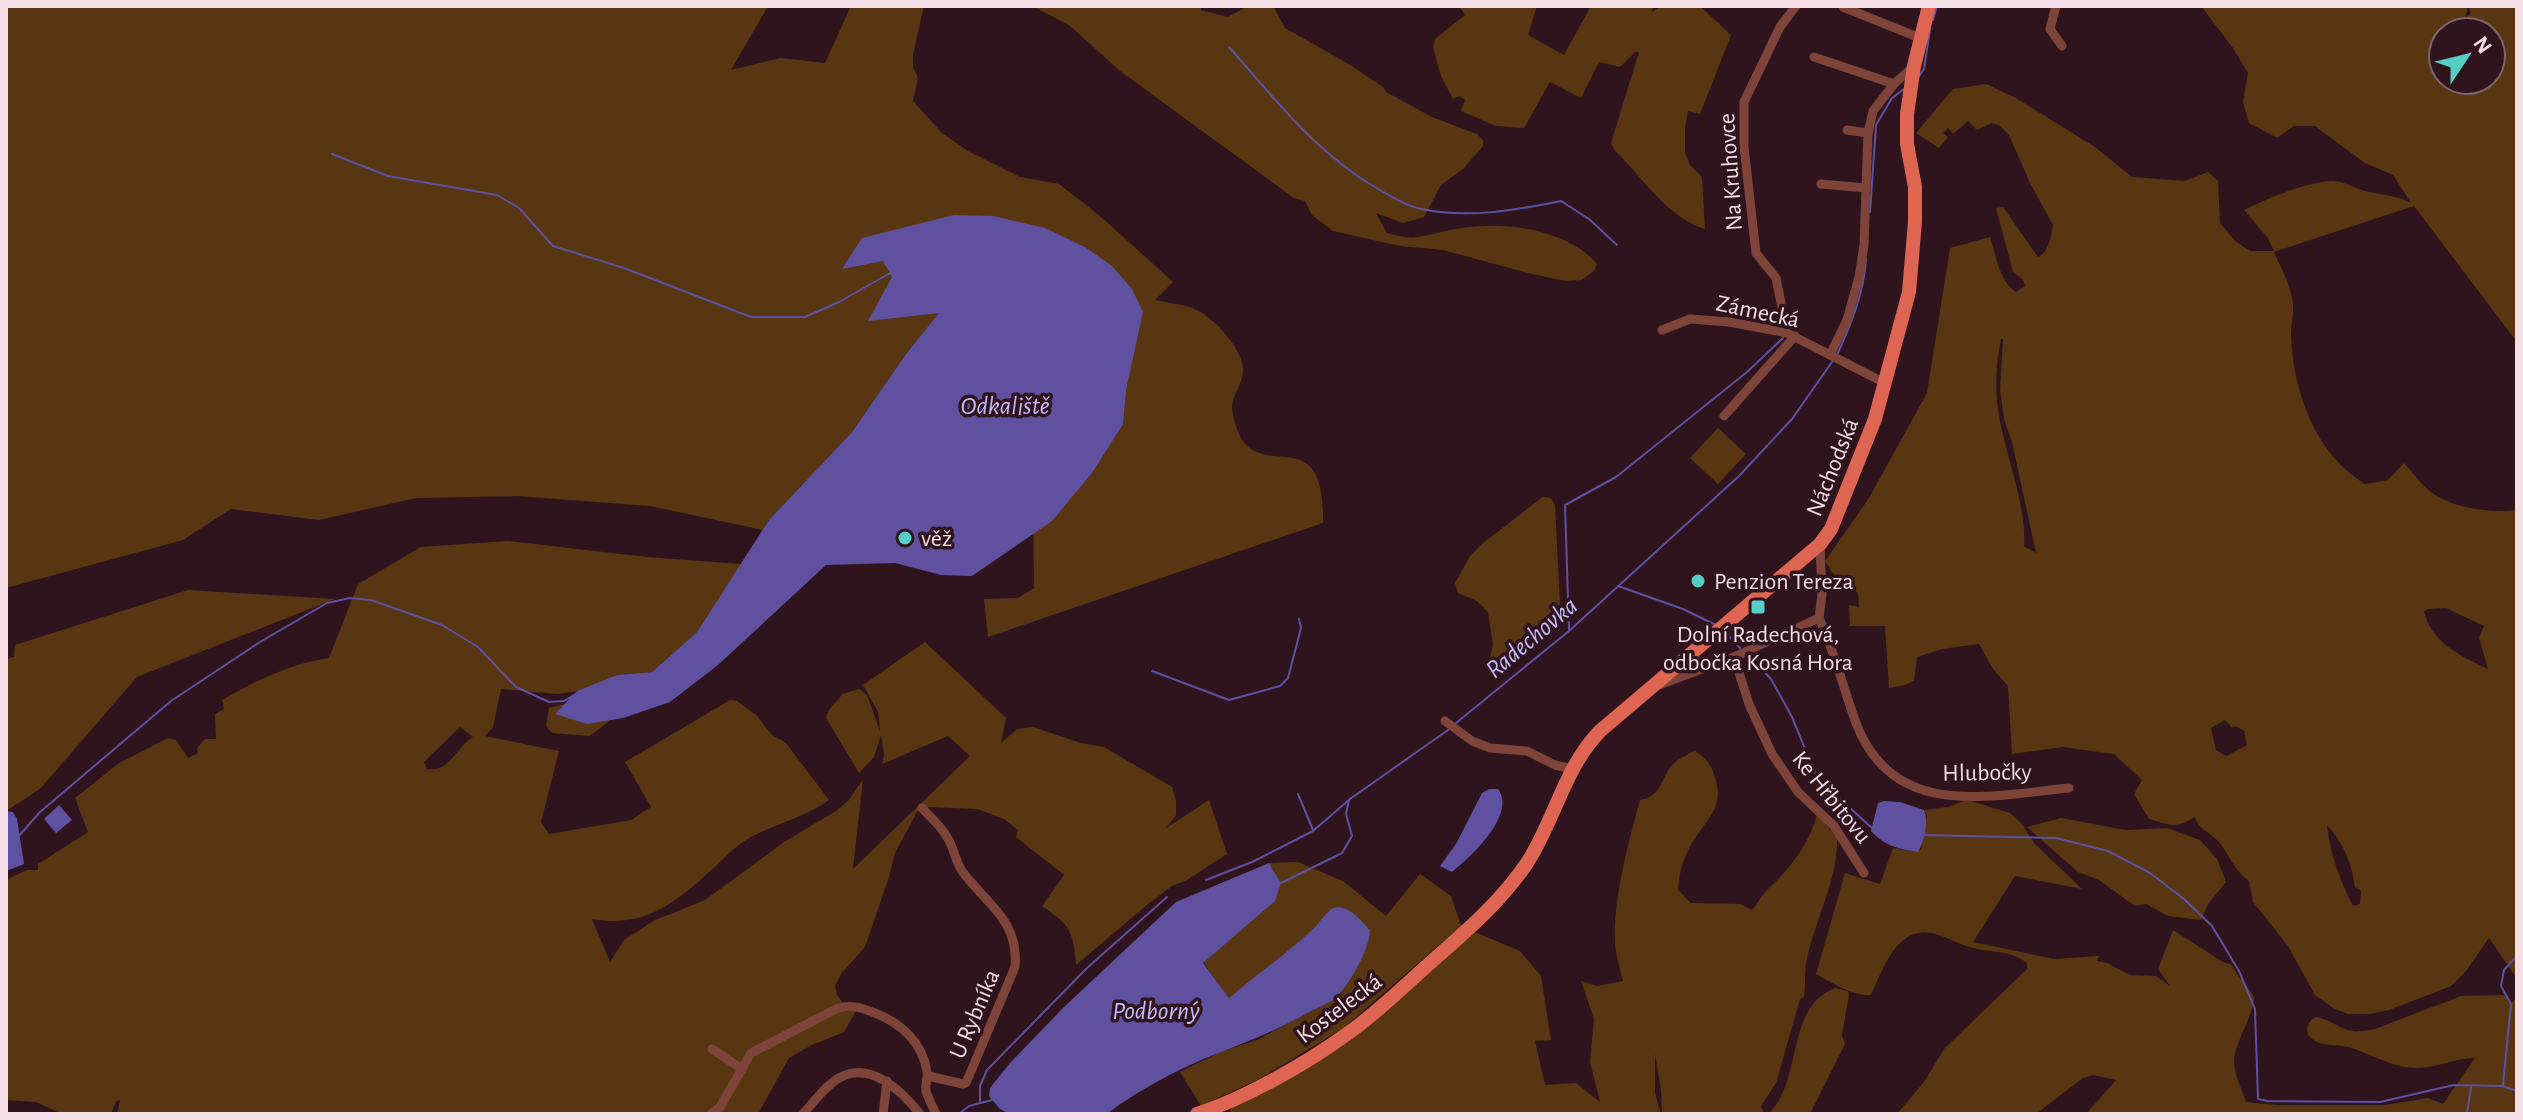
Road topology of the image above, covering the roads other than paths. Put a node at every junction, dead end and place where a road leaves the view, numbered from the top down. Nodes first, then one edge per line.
1 (1796, 6) edge
2 (1929, 6) edge
3 (2056, 6) edge
4 (1843, 7) edge
5 (1920, 38) junction
6 (2062, 46) dead end
7 (1814, 57) dead end
8 (1914, 66) junction
9 (1894, 84) junction
10 (1847, 130) dead end
11 (1868, 133) junction
12 (1821, 184) dead end
13 (1866, 188) junction
14 (1662, 330) dead end
15 (1791, 334) junction
16 (1831, 353) junction
17 (1885, 383) junction
18 (1724, 416) dead end
19 (1820, 544) junction
20 (1819, 618) junction
21 (1734, 657) junction
22 (1650, 688) junction
23 (1450, 724) dead end
24 (1573, 769) junction
25 (2069, 788) dead end
26 (922, 808) dead end
27 (1864, 873) dead end
28 (1489, 911) joint
29 (712, 1049) dead end
30 (742, 1069) junction
31 (928, 1076) junction
32 (887, 1081) junction
33 (711, 1114) edge
34 (803, 1114) edge
35 (883, 1114) edge
36 (920, 1114) edge
37 (936, 1114) edge
38 (1197, 1114) edge

1 - 15 street, Na Kruhovce
2 - 5 main road, Náchodská
3 - 6 street
4 - 5 street
5 - 8 main road, Náchodská
7 - 9 street
8 - 9 street
8 - 17 main road, Náchodská
9 - 11 street
10 - 11 street
11 - 13 street
12 - 13 street
13 - 16 street
14 - 15 street, Zámecká
15 - 16 street, Zámecká
15 - 18 street
16 - 17 street, Zámecká
17 - 19 main road, Náchodská
19 - 20 street
19 - 22 main road, Náchodská
20 - 21 street
20 - 25 street, Hlubočky
21 - 22 street
21 - 27 street, Ke Hřbitovu
22 - 24 main road, Náchodská
23 - 24 street
24 - 28 main road, Náchodská
26 - 31 street, U Rybníka
28 - 38 main road, Kostelecká
29 - 30 street
30 - 31 street
30 - 33 street
31 - 37 street
32 - 34 street
32 - 35 street
32 - 36 street

